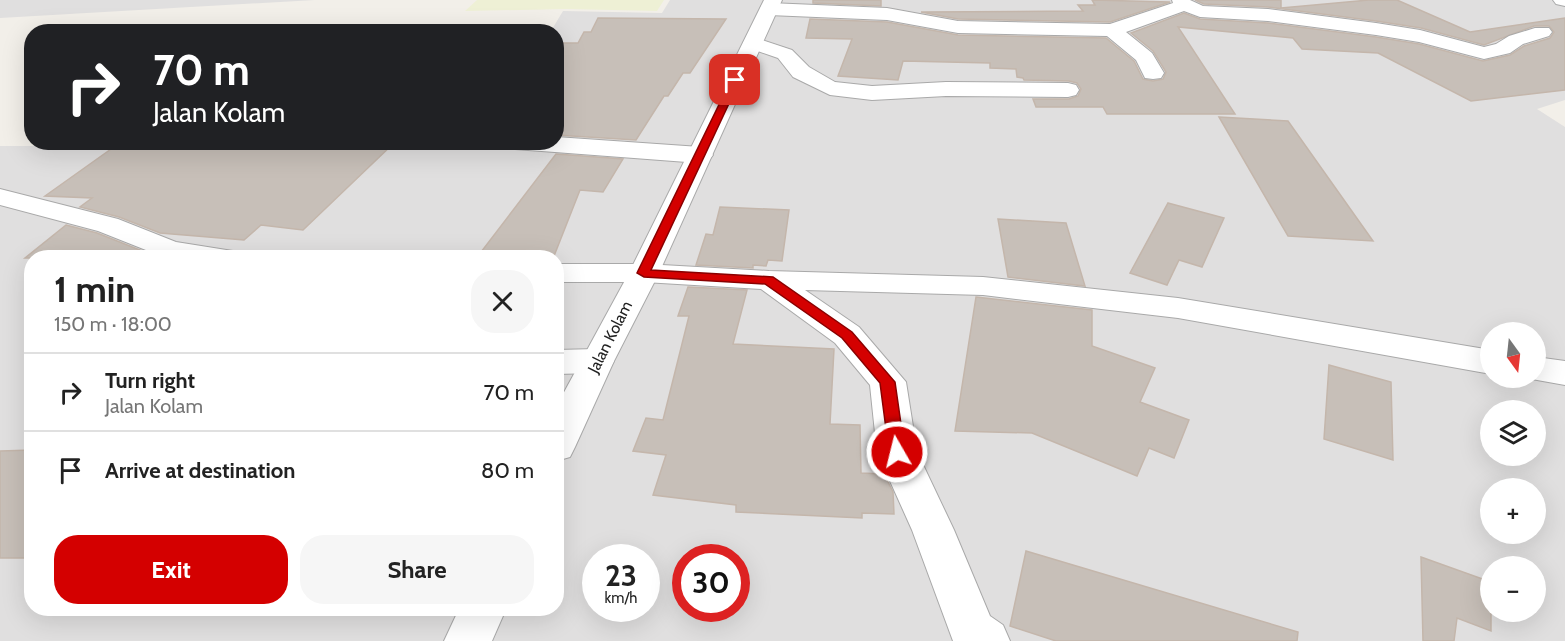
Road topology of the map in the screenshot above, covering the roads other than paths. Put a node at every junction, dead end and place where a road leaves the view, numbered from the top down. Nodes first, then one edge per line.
1 (1183, 3) edge
2 (771, 5) edge
3 (1112, 30) junction
4 (1542, 32) dead end
5 (753, 43) junction
6 (1153, 73) dead end
7 (1068, 90) dead end
8 (564, 145) edge
9 (700, 154) junction
10 (0, 197) edge
11 (170, 250) edge
12 (564, 273) edge
13 (644, 273) junction
14 (769, 280) junction
15 (1480, 360) edge
16 (597, 361) junction
17 (564, 362) edge
18 (1546, 371) edge
19 (1565, 374) edge
20 (564, 430) edge
21 (480, 616) edge
22 (468, 641) edge
23 (986, 641) edge

1 - 3 street
1 - 4 street
2 - 3 street
2 - 5 street, Jalan Kolam
3 - 6 street
5 - 7 street
5 - 9 street, Jalan Kolam
8 - 9 street
9 - 13 street, Jalan Kolam
10 - 11 street
12 - 13 street
13 - 14 street
13 - 16 street, Jalan Kolam
14 - 15 street
14 - 23 street
16 - 17 street
16 - 20 street, Jalan Kolam
18 - 19 street
21 - 22 street

